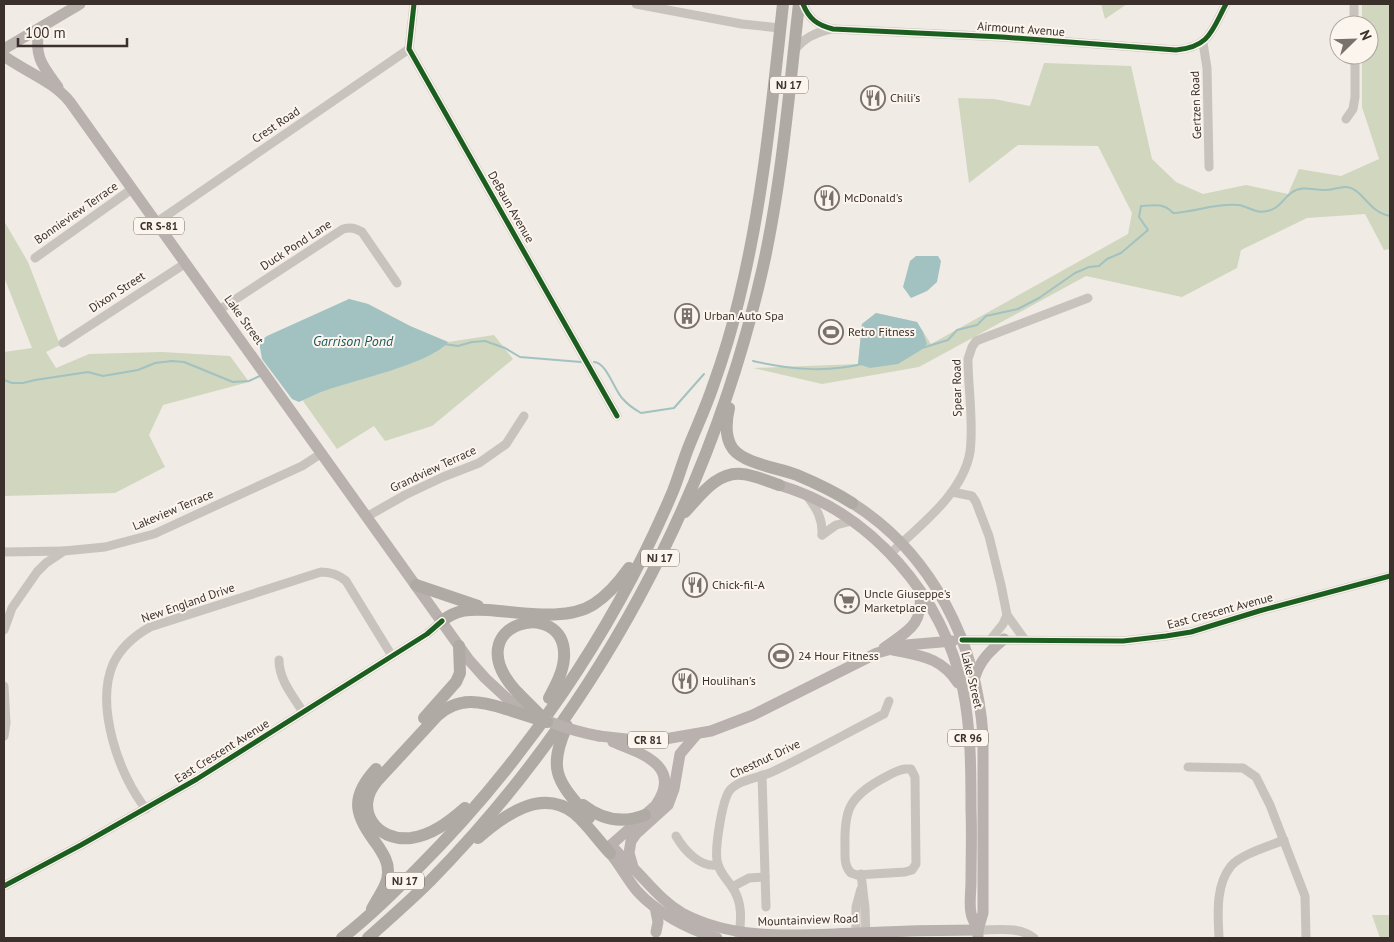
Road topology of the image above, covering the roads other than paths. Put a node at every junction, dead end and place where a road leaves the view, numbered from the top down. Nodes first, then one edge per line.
1 (80, 4) edge
2 (414, 4) edge
3 (636, 4) edge
4 (783, 4) edge
5 (798, 4) edge
6 (803, 4) edge
7 (1226, 4) edge
8 (780, 28) junction
9 (39, 29) junction
10 (833, 29) junction
11 (1203, 43) junction
12 (4, 49) edge
13 (409, 49) junction
14 (793, 52) junction
15 (4, 56) edge
16 (1355, 65) edge
17 (64, 94) junction
18 (1346, 119) dead end
19 (1209, 168) dead end
20 (132, 189) junction
21 (157, 222) junction
22 (35, 258) dead end
23 (186, 263) junction
24 (397, 283) dead end
25 (1088, 298) dead end
26 (219, 310) junction
27 (63, 343) dead end
28 (734, 373) junction
29 (524, 416) dead end
30 (617, 416) dead end
31 (322, 453) junction
32 (780, 485) joint
33 (952, 492) junction
34 (807, 495) junction
35 (852, 504) joint
36 (368, 516) junction
37 (677, 521) junction
38 (852, 521) junction
39 (650, 540) junction
40 (901, 544) junction
41 (4, 552) edge
42 (64, 552) junction
43 (890, 554) junction
44 (1390, 576) edge
45 (416, 585) junction
46 (920, 591) junction
47 (490, 610) junction
48 (1007, 615) junction
49 (442, 621) junction
50 (4, 630) edge
51 (991, 639) junction
52 (1004, 639) junction
53 (962, 640) junction
54 (1024, 640) junction
55 (947, 641) junction
56 (460, 646) junction
57 (888, 650) junction
58 (877, 653) junction
59 (392, 656) junction
60 (279, 660) dead end
61 (975, 677) junction
62 (4, 686) edge
63 (963, 690) junction
64 (580, 695) junction
65 (889, 701) dead end
66 (512, 702) junction
67 (303, 712) junction
68 (547, 722) junction
69 (697, 734) junction
70 (4, 736) edge
71 (599, 736) junction
72 (524, 746) junction
73 (1188, 767) dead end
74 (762, 776) junction
75 (492, 786) junction
76 (572, 796) junction
77 (146, 809) junction
78 (645, 815) junction
79 (676, 836) dead end
80 (1284, 840) junction
81 (610, 849) junction
82 (718, 865) junction
83 (634, 870) junction
84 (861, 874) junction
85 (766, 877) junction
86 (429, 882) junction
87 (4, 886) edge
88 (732, 887) junction
89 (655, 907) junction
90 (766, 907) dead end
91 (368, 916) junction
92 (680, 917) junction
93 (656, 932) dead end
94 (978, 934) edge
95 (861, 935) edge
96 (739, 936) edge
97 (827, 936) edge
98 (342, 938) edge
99 (368, 938) edge
100 (717, 938) edge
101 (1034, 938) edge
102 (1218, 938) edge
103 (1306, 938) edge

1 - 9 main road
2 - 13 street
3 - 8 street
4 - 8 highway, NJ 17
5 - 14 highway, NJ 17
6 - 10 street, Airmount Avenue
7 - 11 street
8 - 39 highway, NJ 17
9 - 12 main road
9 - 17 main road
10 - 11 street, Airmount Avenue
10 - 14 street, Airmount Avenue
11 - 19 street, Gertzen Road
13 - 21 street, Crest Road
13 - 30 street, DeBaun Avenue
14 - 28 highway, NJ 17
15 - 17 main road, Lake Street / CR S-81
16 - 18 street
17 - 20 main road, Lake Street / CR S-81
20 - 21 main road, Lake Street / CR S-81
20 - 22 street, Bonnieview Terrace
21 - 23 main road, Lake Street / CR S-81
23 - 26 main road, Lake Street / CR S-81
23 - 27 street, Dixon Street
24 - 26 street, Duck Pond Lane
25 - 33 street, Spear Road
26 - 31 main road, Lake Street / CR S-81
28 - 35 highway
28 - 37 highway, NJ 17
29 - 36 street, Grandview Terrace
31 - 36 main road, Lake Street / CR S-81
31 - 42 street, Lakeview Terrace
32 - 34 main road, Lake Street
32 - 37 highway
33 - 40 street, Spear Road
33 - 48 street
34 - 38 main road, Lake Street
34 - 38 street
35 - 40 main road, Lake Street
36 - 45 main road, Lake Street / CR S-81
37 - 64 highway, NJ 17
38 - 43 main road, Lake Street
39 - 47 highway
39 - 72 highway, NJ 17
40 - 43 street, Spear Road
40 - 53 main road, Lake Street
41 - 42 street
42 - 50 street, Lakeview Terrace
43 - 46 main road, Lake Street
44 - 54 street, East Crescent Avenue
45 - 47 highway
45 - 49 main road, Lake Street / CR S-81
46 - 55 main road, Lake Street
46 - 58 main road
47 - 49 highway
48 - 51 street
48 - 54 street
49 - 56 main road
49 - 59 street, East Crescent Avenue
51 - 52 street, East Crescent Avenue
51 - 53 street, East Crescent Avenue
52 - 54 street, East Crescent Avenue
52 - 61 main road
53 - 55 main road, East Crescent Avenue
53 - 61 main road, Lake Street / CR 96
55 - 57 main road, East Crescent Avenue / CR 81
55 - 63 main road, Lake Street / CR 96
56 - 66 main road
56 - 91 highway
57 - 58 main road, East Crescent Avenue / CR 81
57 - 63 main road
58 - 69 main road, East Crescent Avenue / CR 81
59 - 67 street, East Crescent Avenue
59 - 77 street, New England Drive
60 - 67 street
61 - 94 main road, Lake Street / CR 96
62 - 70 street
63 - 94 main road, Lake Street / CR 96
64 - 76 highway
64 - 86 highway, NJ 17
65 - 74 street, Chestnut Drive
66 - 68 highway, bridge
66 - 68 highway, bridge
66 - 72 highway
66 - 75 highway
67 - 77 street, East Crescent Avenue
68 - 71 main road, East Crescent Avenue / CR 81, bridge
69 - 71 main road, East Crescent Avenue / CR 81
69 - 83 main road
71 - 78 main road
72 - 75 highway, NJ 17
73 - 80 street
74 - 82 street, Chestnut Drive
74 - 85 street
75 - 91 highway, NJ 17
76 - 78 highway
76 - 81 highway
77 - 87 street, East Crescent Avenue
78 - 81 main road
79 - 82 street
80 - 102 street
80 - 103 street
81 - 83 main road, Mountainview Road
81 - 86 highway
81 - 89 main road, Mountainview Road
82 - 88 street
83 - 92 main road, Mountainview Road
84 - 84 street
84 - 95 street
85 - 88 street
85 - 90 street
86 - 99 highway, NJ 17
88 - 96 street
89 - 92 main road, Mountainview Road
89 - 93 main road
91 - 98 highway, NJ 17
92 - 96 main road, Mountainview Road
92 - 100 main road, Mountainview Road
94 - 95 main road, Mountainview Road
94 - 101 street
95 - 97 main road, Mountainview Road
96 - 97 main road, Mountainview Road

